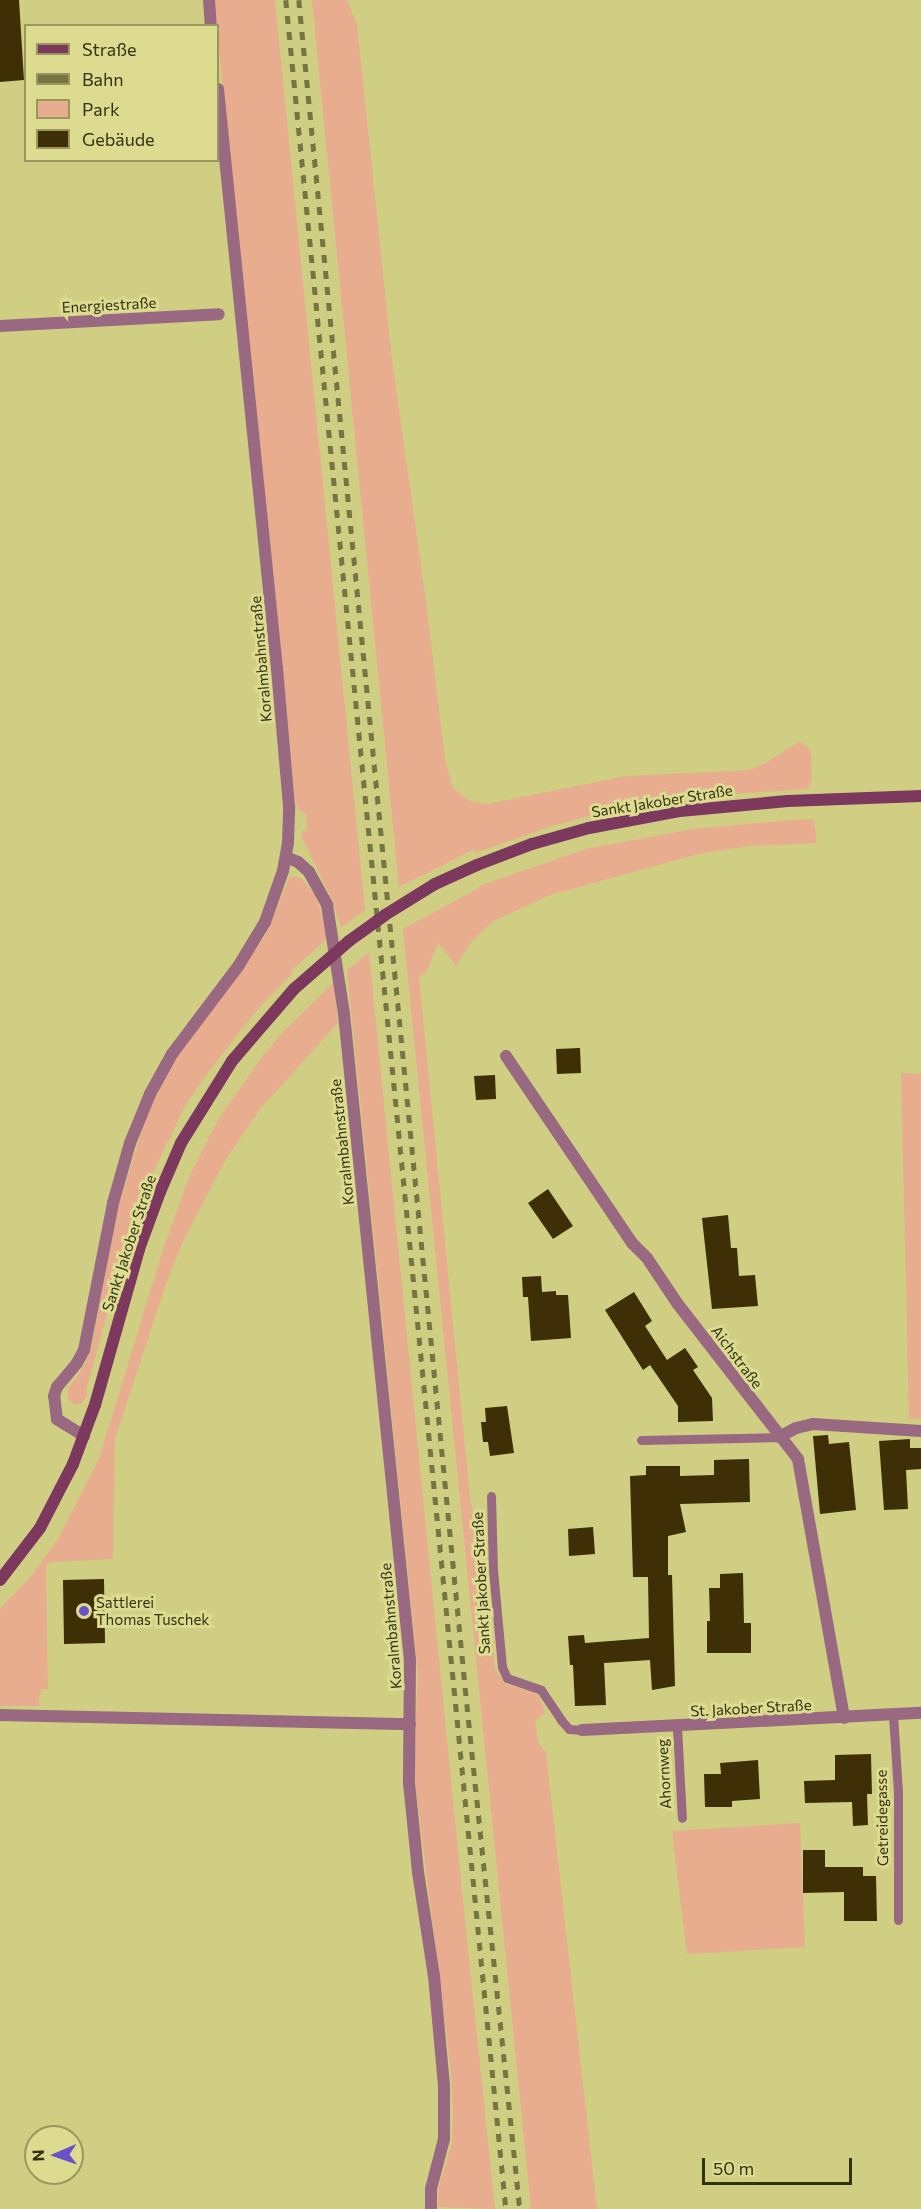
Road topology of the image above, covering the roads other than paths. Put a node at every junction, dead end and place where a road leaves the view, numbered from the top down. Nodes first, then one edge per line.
1 (209, 0) edge
2 (211, 24) edge
3 (219, 99) edge
4 (219, 314) dead end
5 (0, 326) edge
6 (921, 796) edge
7 (286, 857) junction
8 (506, 1056) dead end
9 (921, 1431) edge
10 (84, 1436) junction
11 (779, 1437) junction
12 (641, 1440) dead end
13 (491, 1496) dead end
14 (0, 1580) edge
15 (921, 1713) edge
16 (893, 1715) junction
17 (0, 1716) edge
18 (844, 1718) junction
19 (410, 1724) junction
20 (676, 1727) junction
21 (582, 1730) joint
22 (682, 1818) dead end
23 (898, 1920) dead end
24 (431, 2209) edge

1 - 2 street
3 - 7 street, Koralmbahnstraße
4 - 5 street, Energiestraße
6 - 10 main road, Sankt Jakober Straße, bridge
7 - 10 street
7 - 19 street, Koralmbahnstraße
8 - 11 street, Aichstraße
9 - 11 street
10 - 14 main road, Sankt Jakober Straße
11 - 12 lane
11 - 18 street, Aichstraße
13 - 21 lane, Sankt Jakober Straße
15 - 16 street, St. Jakober Straße
16 - 18 street, St. Jakober Straße
16 - 23 lane, Getreidegasse
17 - 19 street
18 - 20 street, St. Jakober Straße
19 - 24 street, Koralmbahnstraße
20 - 21 street, St. Jakober Straße
20 - 22 lane, Ahornweg

